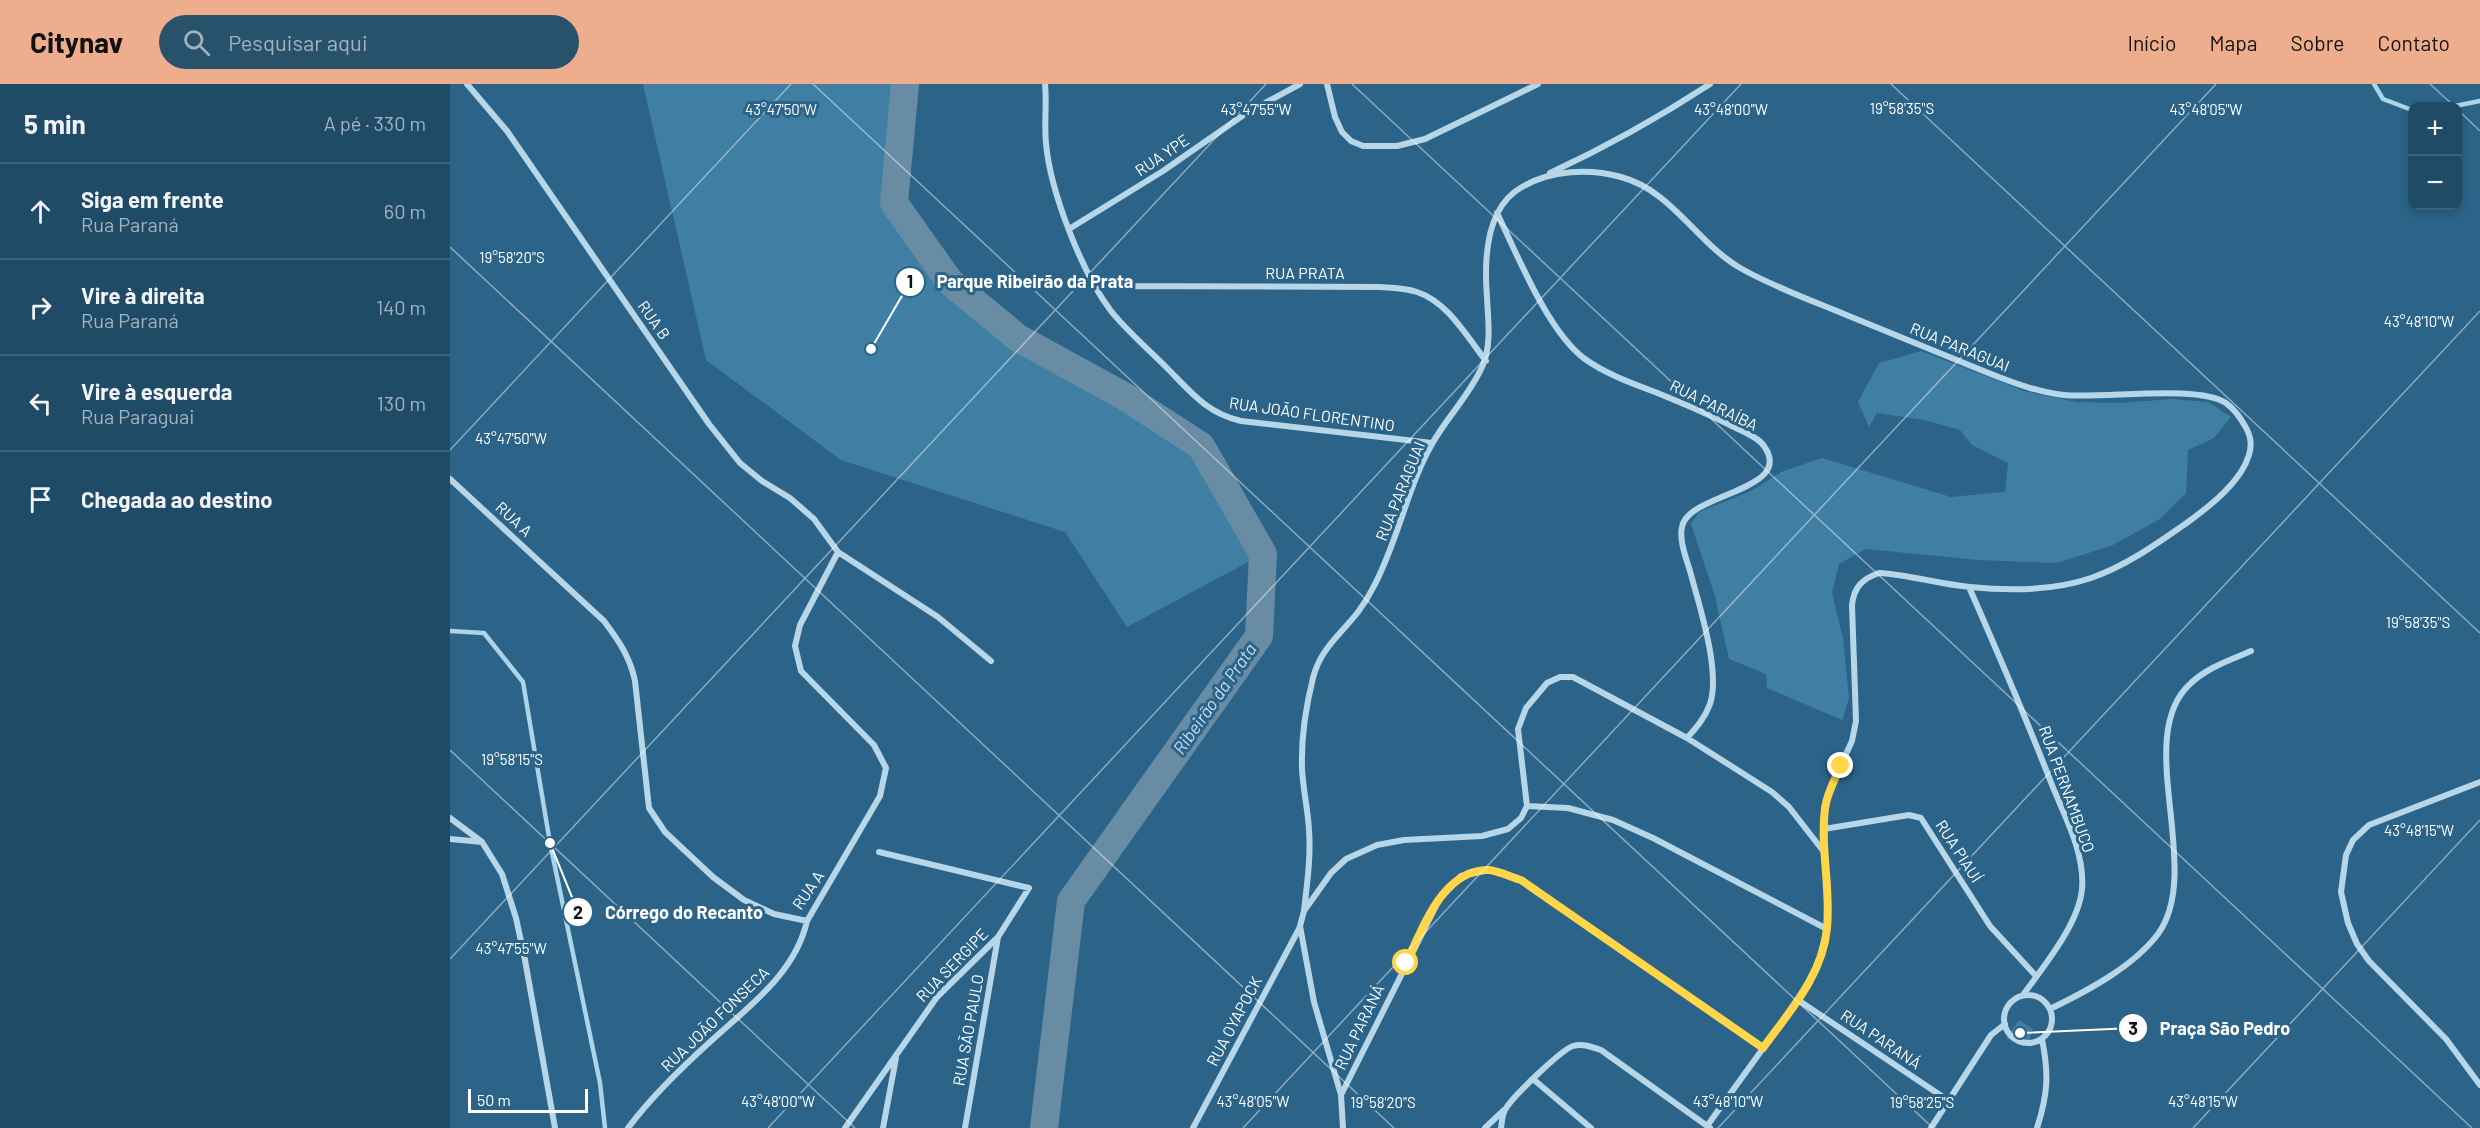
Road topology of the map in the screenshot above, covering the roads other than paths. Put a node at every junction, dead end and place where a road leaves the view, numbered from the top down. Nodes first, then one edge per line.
1 (467, 84) edge
2 (1045, 84) edge
3 (1300, 84) edge
4 (1327, 84) edge
5 (1538, 84) edge
6 (1710, 84) edge
7 (1538, 179) junction
8 (1497, 212) junction
9 (1069, 229) junction
10 (1094, 286) junction
11 (1486, 361) junction
12 (1432, 443) junction
13 (450, 479) edge
14 (838, 552) junction
15 (1969, 587) junction
16 (2252, 651) dead end
17 (991, 661) dead end
18 (1688, 738) junction
19 (2480, 782) edge
20 (1527, 806) junction
21 (450, 818) edge
22 (1824, 829) junction
23 (450, 839) edge
24 (482, 842) junction
25 (879, 852) dead end
26 (1824, 853) junction
27 (1304, 911) junction
28 (807, 921) junction
29 (1300, 926) junction
30 (1827, 929) junction
31 (998, 938) junction
32 (2036, 976) junction
33 (2023, 995) junction
34 (1798, 1000) junction
35 (2050, 1009) junction
36 (2005, 1023) junction
37 (2042, 1039) junction
38 (1763, 1048) junction
39 (896, 1054) junction
40 (1533, 1079) junction
41 (2480, 1085) edge
42 (1341, 1095) junction
43 (1949, 1101) junction
44 (1505, 1109) junction
45 (1708, 1127) edge
46 (555, 1128) edge
47 (628, 1128) edge
48 (845, 1128) edge
49 (883, 1128) edge
50 (965, 1128) edge
51 (1193, 1128) edge
52 (1343, 1128) edge
53 (1485, 1128) edge
54 (1501, 1128) edge
55 (1591, 1128) edge
56 (1931, 1128) edge
57 (2037, 1128) edge

1 - 14 street, RUA B
2 - 9 street, RUA JOÃO FLORENTINO
3 - 9 street, RUA YPE
4 - 5 street
6 - 7 street
7 - 8 street, RUA PARAGUAI
7 - 15 street, RUA PARAGUAI
8 - 11 street, RUA PARAGUAI
8 - 18 street, RUA PARAÍBA
9 - 10 street, RUA JOÃO FLORENTINO
10 - 11 street, RUA PRATA
10 - 12 street, RUA JOÃO FLORENTINO
11 - 12 street, RUA PARAGUAI
12 - 27 street, RUA PARAGUAI
13 - 28 street, RUA A
14 - 17 street
14 - 28 street, RUA A
15 - 22 street, RUA PARAGUAI
15 - 32 street, RUA PERNAMBUCO
16 - 35 street
18 - 20 street
18 - 26 street
19 - 41 street
20 - 27 street
20 - 30 street
21 - 24 street
22 - 26 street, RUA PARAGUAI
22 - 32 street, RUA PIAUÍ
23 - 24 street
24 - 46 street
25 - 31 street, RUA SERGIPE
26 - 30 street, RUA PARAGUAI
27 - 29 street
28 - 47 street, RUA JOÃO FONSECA
29 - 42 street
29 - 51 street, RUA OYAPOCK
30 - 34 street, RUA PARAGUAI
31 - 39 street, RUA SERGIPE
31 - 50 street, RUA SÃO PAULO
32 - 33 street, RUA PERNAMBUCO
33 - 35 street
33 - 36 street
34 - 38 street, RUA PARAGUAI
34 - 43 street, RUA PARANÁ
35 - 37 street
36 - 37 street
36 - 43 street
37 - 57 street
38 - 42 street, RUA PARANÁ
38 - 45 street, RUA PARAGUAI
39 - 48 street, RUA SERGIPE
39 - 49 street
40 - 44 street
40 - 45 street
40 - 55 street
42 - 52 street
43 - 56 street
44 - 53 street
44 - 54 street

